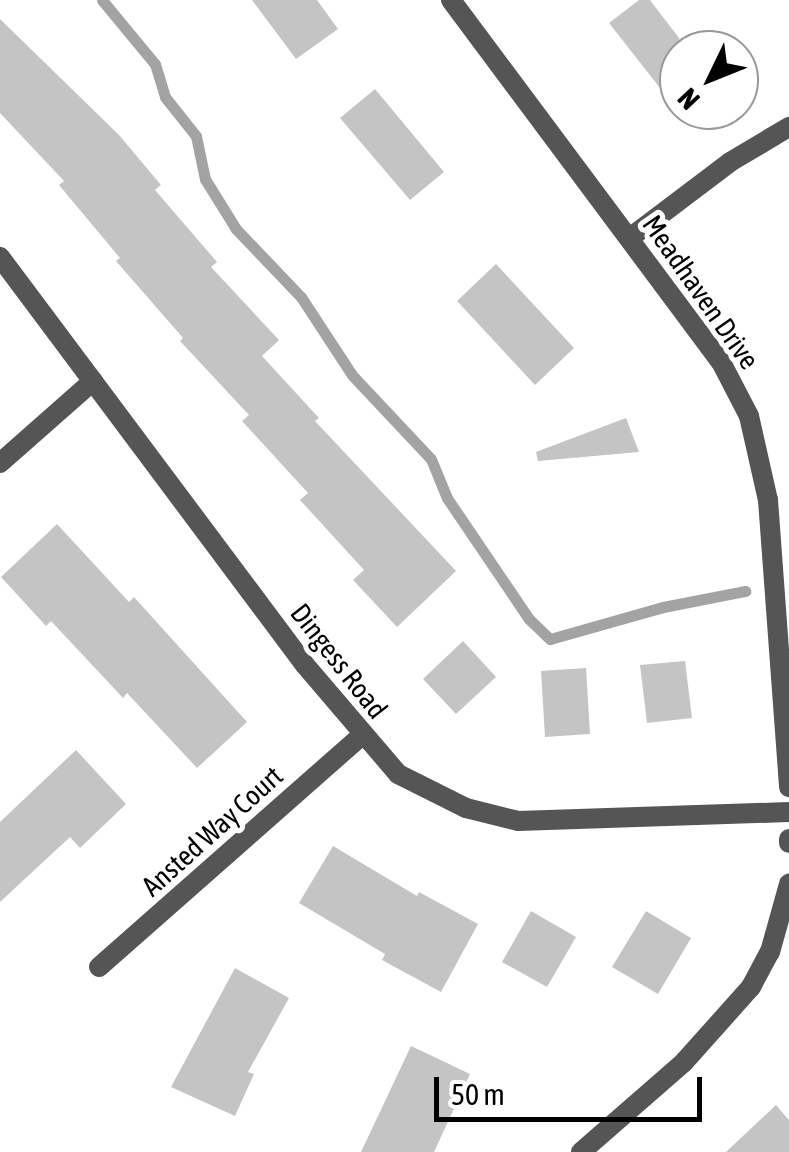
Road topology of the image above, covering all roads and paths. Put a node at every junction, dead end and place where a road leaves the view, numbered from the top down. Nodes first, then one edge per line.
1 (451, 0) edge
2 (789, 128) edge
3 (631, 237) junction
4 (0, 257) edge
5 (94, 382) junction
6 (0, 463) edge
7 (362, 735) junction
8 (789, 787) edge
9 (789, 812) edge
10 (789, 884) edge
11 (98, 967) dead end
12 (581, 1152) edge

1 - 3 street, Meadhaven Drive
2 - 3 street
3 - 8 street, Meadhaven Drive
4 - 5 street, Dingess Road
5 - 6 street
5 - 7 street, Dingess Road
7 - 9 street, Dingess Road
7 - 11 street, Ansted Way Court
10 - 12 street

